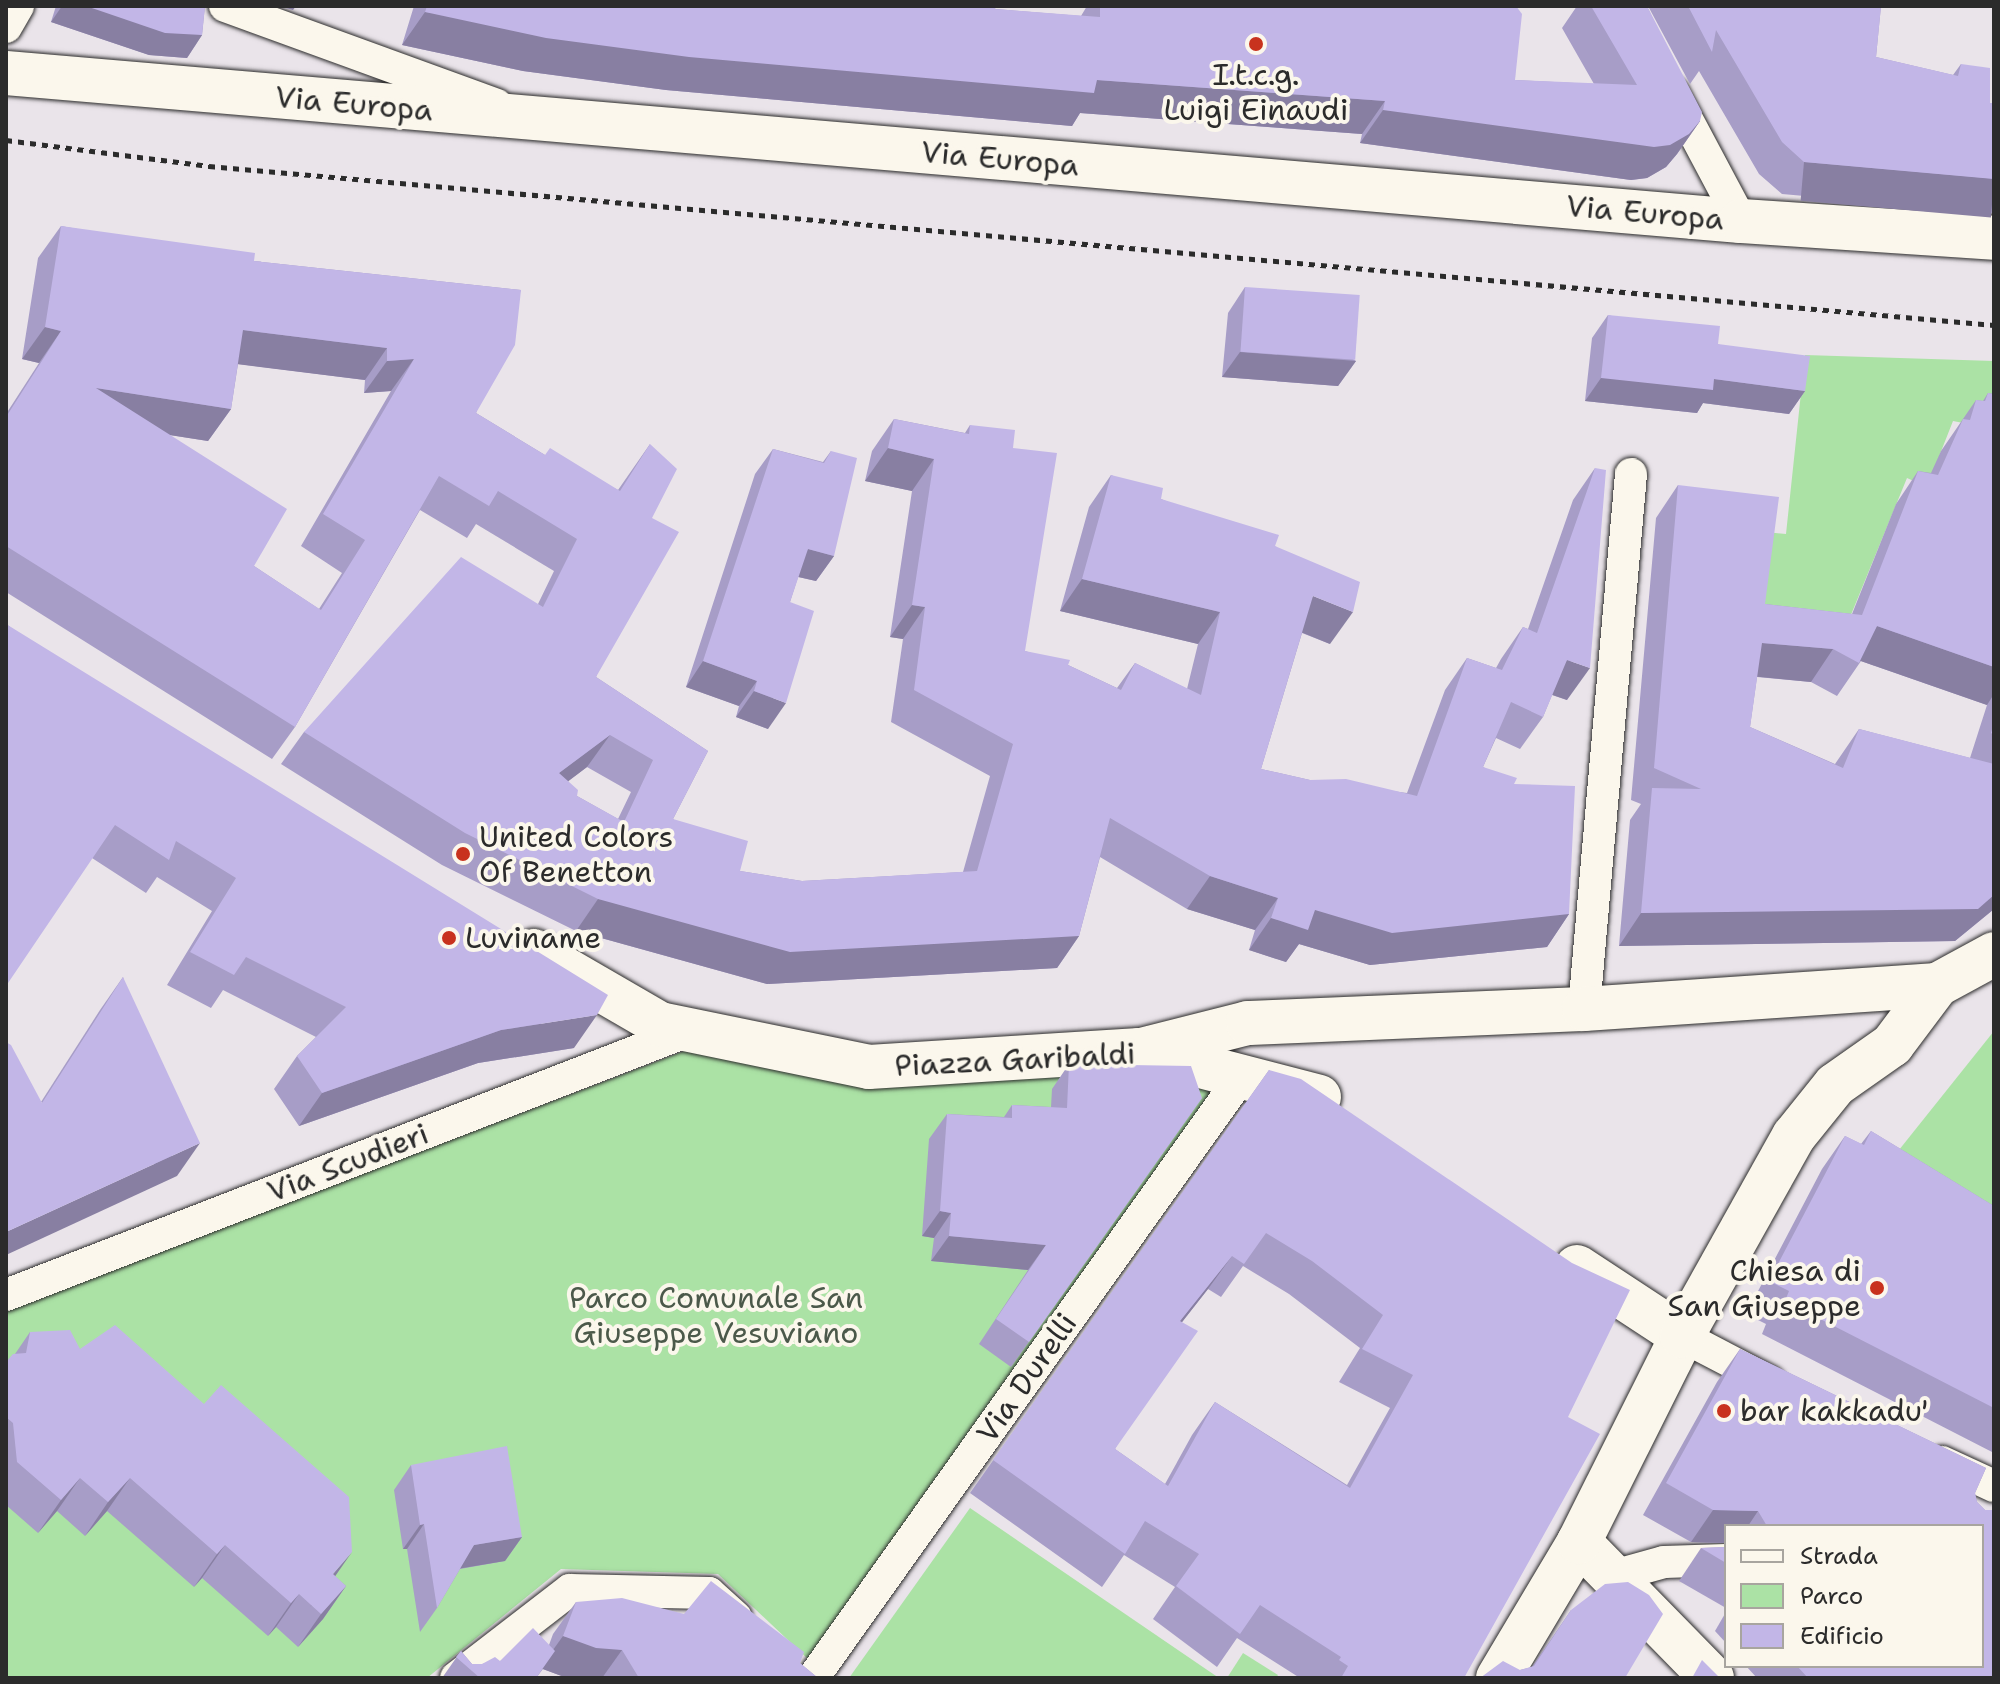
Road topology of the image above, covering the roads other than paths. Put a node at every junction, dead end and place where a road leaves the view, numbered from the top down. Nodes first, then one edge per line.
1 (18, 6) edge
2 (225, 6) edge
3 (6, 27) edge
4 (1655, 60) edge
5 (6, 73) edge
6 (542, 121) junction
7 (1741, 221) junction
8 (1994, 238) edge
9 (1631, 474) dead end
10 (497, 930) edge
11 (1994, 954) edge
12 (1937, 985) junction
13 (1584, 1009) junction
14 (676, 1027) junction
15 (1139, 1050) junction
16 (1241, 1077) junction
17 (1347, 1114) edge
18 (1540, 1242) edge
19 (6, 1295) edge
20 (1682, 1336) junction
21 (1796, 1394) edge
22 (1909, 1446) edge
23 (1989, 1495) edge
24 (1579, 1542) junction
25 (1724, 1560) edge
26 (1610, 1577) junction
27 (756, 1635) edge
28 (803, 1674) edge
29 (456, 1678) edge
30 (1498, 1678) edge
31 (1712, 1678) edge

1 - 3 street
2 - 6 street
4 - 7 street
5 - 6 main road, Via Europa
6 - 7 main road, Via Europa
7 - 8 main road, Via Europa
9 - 13 street
10 - 14 main road, Piazza Garibaldi
11 - 12 main road
12 - 13 main road
12 - 20 main road
13 - 15 main road
14 - 15 main road, Piazza Garibaldi
14 - 19 street, Via Scudieri
15 - 16 main road, Piazza Garibaldi
16 - 17 main road, Piazza Garibaldi
16 - 28 street, Via Durelli
18 - 20 main road
20 - 21 street
20 - 24 main road
22 - 23 street
24 - 26 main road
24 - 30 main road
25 - 26 street
26 - 31 main road
27 - 29 street

